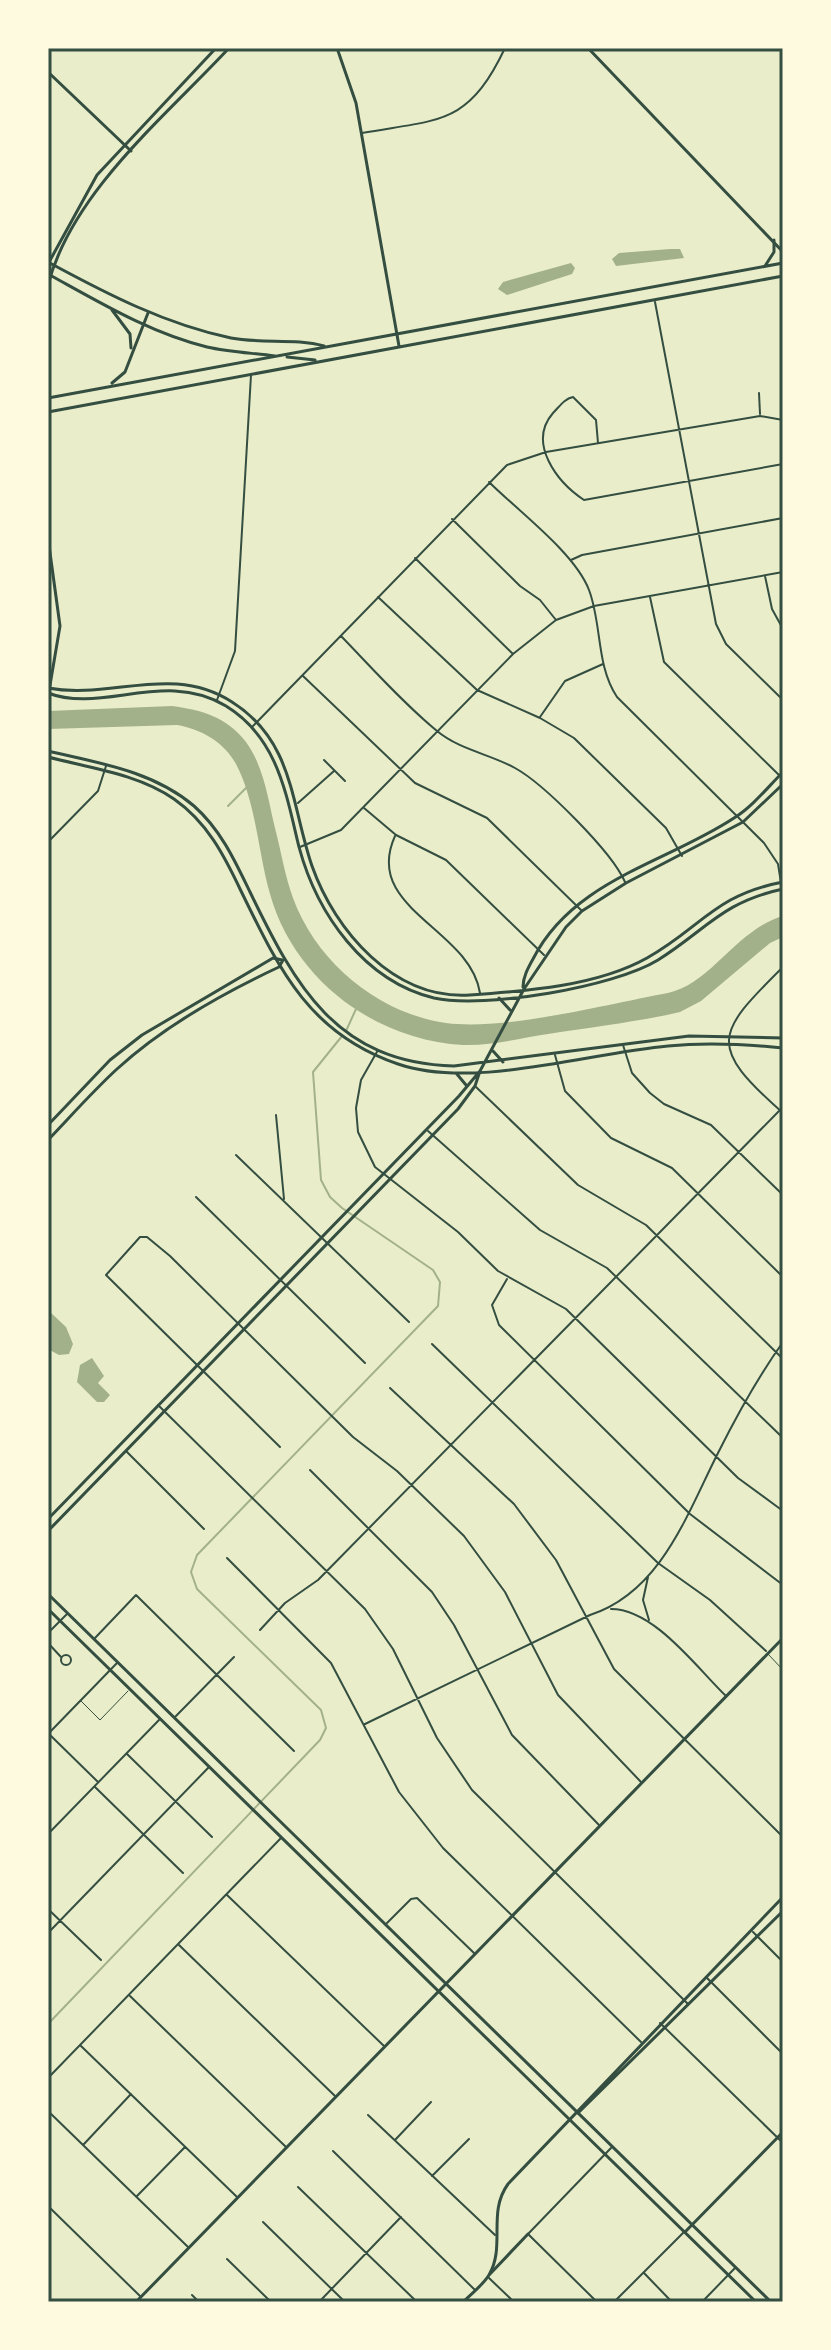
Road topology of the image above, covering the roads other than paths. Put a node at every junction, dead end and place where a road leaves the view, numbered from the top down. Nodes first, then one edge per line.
1 (216, 48) edge
2 (229, 48) edge
3 (337, 48) edge
4 (505, 48) edge
5 (588, 48) edge
6 (48, 72) edge
7 (171, 96) junction
8 (178, 101) junction
9 (362, 133) junction
10 (124, 144) junction
11 (131, 151) junction
12 (774, 240) junction
13 (783, 252) edge
14 (48, 263) edge
15 (783, 263) edge
16 (55, 266) junction
17 (765, 267) junction
18 (49, 275) edge
19 (783, 276) edge
20 (48, 285) edge
21 (653, 287) junction
22 (600, 297) junction
23 (655, 300) junction
24 (109, 307) junction
25 (547, 307) junction
26 (602, 309) junction
27 (148, 313) junction
28 (549, 319) junction
29 (144, 324) junction
30 (398, 332) junction
31 (234, 339) junction
32 (399, 346) junction
33 (328, 347) junction
34 (232, 351) junction
35 (131, 352) junction
36 (281, 357) junction
37 (249, 361) junction
38 (319, 361) junction
39 (251, 373) junction
40 (108, 386) junction
41 (759, 393) dead end
42 (48, 398) edge
43 (48, 412) edge
44 (760, 416) junction
45 (783, 420) edge
46 (679, 430) junction
47 (598, 443) junction
48 (546, 452) junction
49 (783, 464) edge
50 (488, 481) junction
51 (689, 482) junction
52 (783, 518) edge
53 (451, 519) junction
54 (697, 533) junction
55 (48, 538) edge
56 (415, 558) junction
57 (570, 560) junction
58 (783, 572) edge
59 (765, 575) junction
60 (708, 585) junction
61 (378, 596) junction
62 (649, 596) junction
63 (594, 606) junction
64 (48, 613) edge
65 (556, 620) junction
66 (783, 629) edge
67 (48, 635) edge
68 (340, 636) junction
69 (513, 654) junction
70 (604, 664) junction
71 (302, 675) junction
72 (477, 690) junction
73 (49, 692) edge
74 (219, 695) junction
75 (783, 700) edge
76 (217, 701) junction
77 (540, 718) junction
78 (256, 723) junction
79 (251, 728) junction
80 (437, 731) junction
81 (48, 751) edge
82 (48, 757) edge
83 (324, 760) dead end
84 (106, 765) junction
85 (400, 770) junction
86 (104, 771) junction
87 (334, 771) junction
88 (782, 778) edge
89 (345, 781) dead end
90 (163, 784) junction
91 (160, 790) junction
92 (298, 803) junction
93 (363, 807) junction
94 (737, 817) junction
95 (743, 822) junction
96 (396, 835) junction
97 (48, 842) edge
98 (306, 845) junction
99 (299, 847) junction
100 (679, 849) junction
101 (682, 856) junction
102 (241, 873) junction
103 (622, 875) junction
104 (234, 877) junction
105 (782, 882) edge
106 (626, 883) junction
107 (782, 890) edge
108 (577, 905) junction
109 (582, 911) junction
110 (538, 949) junction
111 (544, 955) junction
112 (273, 958) junction
113 (283, 960) junction
114 (279, 967) junction
115 (783, 967) edge
116 (535, 975) junction
117 (545, 985) junction
118 (221, 988) junction
119 (524, 989) junction
120 (480, 994) junction
121 (225, 995) junction
122 (520, 996) junction
123 (499, 998) junction
124 (510, 1013) junction
125 (165, 1019) junction
126 (171, 1028) junction
127 (730, 1036) junction
128 (783, 1038) edge
129 (623, 1044) junction
130 (730, 1046) junction
131 (492, 1048) junction
132 (783, 1048) edge
133 (378, 1049) junction
134 (624, 1052) junction
135 (374, 1055) junction
136 (555, 1055) junction
137 (503, 1062) junction
138 (556, 1062) junction
139 (484, 1065) junction
140 (480, 1071) junction
141 (456, 1073) junction
142 (467, 1086) junction
143 (475, 1086) junction
144 (782, 1112) edge
145 (276, 1115) dead end
146 (48, 1125) edge
147 (427, 1130) junction
148 (432, 1135) junction
149 (48, 1140) edge
150 (740, 1152) junction
151 (236, 1155) dead end
152 (383, 1175) junction
153 (388, 1180) junction
154 (699, 1193) junction
155 (783, 1195) edge
156 (196, 1197) dead end
157 (284, 1200) junction
158 (657, 1236) junction
159 (323, 1238) junction
160 (328, 1243) junction
161 (617, 1277) junction
162 (783, 1277) edge
163 (508, 1278) junction
164 (281, 1280) junction
165 (286, 1285) junction
166 (575, 1318) junction
167 (409, 1322) dead end
168 (239, 1324) junction
169 (244, 1329) junction
170 (783, 1342) edge
171 (432, 1344) dead end
172 (776, 1352) junction
173 (783, 1359) edge
174 (535, 1360) junction
175 (365, 1363) dead end
176 (198, 1366) junction
177 (203, 1371) junction
178 (390, 1388) dead end
179 (494, 1402) junction
180 (745, 1403) junction
181 (158, 1405) junction
182 (164, 1411) junction
183 (783, 1438) edge
184 (452, 1443) junction
185 (280, 1447) dead end
186 (126, 1450) junction
187 (716, 1456) junction
188 (310, 1470) dead end
189 (412, 1485) junction
190 (71, 1495) junction
191 (73, 1505) junction
192 (783, 1511) edge
193 (690, 1514) junction
194 (48, 1519) edge
195 (369, 1528) junction
196 (204, 1529) dead end
197 (48, 1531) edge
198 (227, 1558) dead end
199 (658, 1563) junction
200 (327, 1571) junction
201 (649, 1576) junction
202 (783, 1585) edge
203 (48, 1594) edge
204 (48, 1609) edge
205 (280, 1609) junction
206 (609, 1609) junction
207 (67, 1613) junction
208 (585, 1618) junction
209 (60, 1621) junction
210 (649, 1621) junction
211 (260, 1630) dead end
212 (48, 1633) edge
213 (783, 1638) edge
214 (94, 1639) junction
215 (48, 1643) edge
216 (530, 1644) junction
217 (87, 1647) junction
218 (768, 1653) junction
219 (62, 1657) dead end
220 (234, 1657) dead end
221 (117, 1662) junction
222 (110, 1670) junction
223 (477, 1670) junction
224 (783, 1670) edge
225 (217, 1674) junction
226 (129, 1689) junction
227 (726, 1696) junction
228 (418, 1698) junction
229 (80, 1700) junction
230 (174, 1718) junction
231 (160, 1719) junction
232 (364, 1724) junction
233 (48, 1733) edge
234 (683, 1739) junction
235 (294, 1751) dead end
236 (126, 1753) junction
237 (213, 1756) junction
238 (209, 1767) junction
239 (98, 1782) junction
240 (641, 1782) junction
241 (94, 1787) junction
242 (176, 1801) junction
243 (599, 1825) junction
244 (289, 1830) junction
245 (48, 1834) edge
246 (143, 1835) junction
247 (212, 1837) dead end
248 (783, 1837) edge
249 (281, 1838) junction
250 (327, 1868) junction
251 (554, 1871) junction
252 (183, 1873) dead end
253 (319, 1876) junction
254 (227, 1894) junction
255 (783, 1897) edge
256 (778, 1902) junction
257 (48, 1909) edge
258 (783, 1909) edge
259 (770, 1910) junction
260 (373, 1913) junction
261 (512, 1914) junction
262 (777, 1917) junction
263 (60, 1920) junction
264 (365, 1921) junction
265 (385, 1925) junction
266 (750, 1930) junction
267 (48, 1933) edge
268 (758, 1937) junction
269 (178, 1945) junction
270 (474, 1953) junction
271 (101, 1960) dead end
272 (783, 1962) edge
273 (705, 1977) junction
274 (444, 1983) junction
275 (713, 1984) junction
276 (437, 1990) junction
277 (129, 1995) junction
278 (683, 2000) junction
279 (689, 2005) junction
280 (660, 2023) junction
281 (665, 2028) junction
282 (495, 2033) junction
283 (488, 2040) junction
284 (641, 2042) junction
285 (80, 2045) junction
286 (384, 2046) junction
287 (647, 2047) junction
288 (783, 2054) edge
289 (616, 2067) junction
290 (622, 2073) junction
291 (48, 2078) edge
292 (543, 2080) junction
293 (536, 2087) junction
294 (131, 2094) junction
295 (335, 2096) junction
296 (431, 2102) dead end
297 (48, 2111) edge
298 (577, 2114) junction
299 (368, 2115) dead end
300 (570, 2120) junction
301 (783, 2132) edge
302 (777, 2138) junction
303 (469, 2139) dead end
304 (394, 2141) junction
305 (783, 2143) edge
306 (83, 2145) junction
307 (185, 2147) junction
308 (286, 2147) junction
309 (612, 2147) junction
310 (333, 2151) dead end
311 (605, 2154) junction
312 (431, 2177) junction
313 (298, 2187) dead end
314 (136, 2197) junction
315 (237, 2197) junction
316 (48, 2206) edge
317 (401, 2217) junction
318 (263, 2222) dead end
319 (691, 2225) junction
320 (684, 2232) junction
321 (528, 2234) junction
322 (495, 2235) junction
323 (188, 2248) junction
324 (366, 2253) junction
325 (495, 2255) junction
326 (507, 2256) junction
327 (227, 2259) dead end
328 (736, 2268) junction
329 (644, 2272) junction
330 (728, 2275) junction
331 (488, 2277) junction
332 (331, 2289) junction
333 (475, 2290) junction
334 (192, 2295) dead end
335 (141, 2297) junction
336 (48, 2298) edge
337 (52, 2302) edge
338 (136, 2302) edge
339 (199, 2302) edge
340 (271, 2302) edge
341 (319, 2302) edge
342 (345, 2302) edge
343 (417, 2302) edge
344 (463, 2302) edge
345 (514, 2302) edge
346 (597, 2302) edge
347 (614, 2302) edge
348 (672, 2302) edge
349 (702, 2302) edge
350 (756, 2302) edge
351 (771, 2302) edge

1 - 7 main road
2 - 8 main road
3 - 9 main road
4 - 9 street
5 - 12 main road
6 - 10 main road
7 - 8 main road
7 - 10 main road
8 - 11 main road
9 - 30 main road
10 - 11 main road
10 - 14 main road
11 - 16 main road
12 - 13 main road
12 - 17 main road
14 - 16 main road
15 - 17 main road
16 - 18 main road
16 - 27 main road
17 - 21 main road
18 - 20 main road
18 - 24 main road
19 - 23 main road
21 - 22 main road
21 - 23 main road
22 - 25 main road
22 - 26 main road
23 - 26 main road
23 - 46 street
24 - 29 main road
24 - 35 main road
25 - 28 main road
25 - 30 main road
26 - 28 main road
27 - 29 main road
27 - 31 main road
28 - 32 main road
29 - 34 main road
29 - 35 main road
30 - 32 main road
30 - 33 main road
31 - 33 main road
31 - 34 main road
32 - 38 main road
33 - 36 main road
34 - 36 main road
35 - 40 main road
36 - 37 main road
36 - 38 main road
37 - 39 main road
37 - 40 main road
38 - 39 main road
39 - 43 main road
39 - 74 street
40 - 42 main road
41 - 44 street
44 - 45 street
44 - 46 street
46 - 47 street
46 - 51 street
47 - 48 street
47 - 48 street
48 - 50 street
48 - 51 street
49 - 51 street
50 - 53 street
50 - 57 street
51 - 54 street
52 - 54 street
53 - 56 street
53 - 65 street
54 - 57 street
54 - 60 street
55 - 73 main road
56 - 61 street
56 - 69 street
57 - 63 street
58 - 59 street
59 - 60 street
59 - 66 street
60 - 62 street
60 - 75 street
61 - 68 street
61 - 72 street
62 - 63 street
62 - 88 street
63 - 65 street
63 - 70 street
64 - 67 main road
65 - 69 street
68 - 71 street
68 - 80 street
69 - 72 street
70 - 77 street
70 - 94 street
71 - 78 street
71 - 85 street
72 - 77 street
72 - 80 street
73 - 74 main road
73 - 76 main road
74 - 76 street
74 - 78 main road
76 - 79 main road
77 - 100 street
78 - 79 street
78 - 92 main road
79 - 99 main road
80 - 85 street
80 - 103 street
81 - 84 main road
82 - 86 main road
83 - 87 street
84 - 86 street
84 - 90 main road
85 - 93 street
85 - 108 street
86 - 91 main road
86 - 97 street
87 - 89 street
87 - 92 street
88 - 94 main road
88 - 95 main road
90 - 91 main road
90 - 102 main road
91 - 104 main road
92 - 98 main road
93 - 96 street
93 - 98 street
94 - 95 street
94 - 100 main road
95 - 101 main road
95 - 105 street
96 - 110 street
96 - 120 street
98 - 99 street
98 - 120 main road
99 - 123 main road
100 - 101 street
100 - 103 main road
101 - 106 main road
102 - 104 main road
102 - 113 main road
103 - 106 street
103 - 108 main road
104 - 112 main road
105 - 107 street
105 - 117 main road
106 - 109 main road
107 - 122 main road
108 - 109 street
108 - 110 main road
109 - 111 main road
110 - 111 street
110 - 119 main road
111 - 116 main road
112 - 113 main road
112 - 114 main road
112 - 118 main road
113 - 114 main road
113 - 133 main road
114 - 121 main road
114 - 135 main road
115 - 127 street
116 - 117 main road
116 - 119 main road
117 - 119 main road
118 - 121 main road
118 - 125 main road
119 - 120 main road
119 - 122 main road
121 - 126 main road
122 - 123 main road
122 - 124 main road
123 - 124 main road
124 - 131 main road
125 - 126 main road
125 - 146 main road
126 - 149 main road
127 - 128 main road
127 - 129 main road
127 - 130 street
129 - 134 street
129 - 136 main road
130 - 132 main road
130 - 134 main road
130 - 144 street
131 - 137 main road
131 - 139 main road
133 - 135 street
133 - 139 main road
134 - 138 main road
134 - 150 street
135 - 141 main road
135 - 152 street
136 - 137 main road
136 - 138 street
137 - 139 main road
138 - 140 main road
138 - 154 street
139 - 140 main road
140 - 141 main road
140 - 142 main road
140 - 143 main road
141 - 142 main road
142 - 147 main road
143 - 148 main road
143 - 158 street
144 - 150 street
145 - 157 street
147 - 148 street
147 - 152 main road
148 - 153 main road
148 - 161 street
150 - 154 street
150 - 155 street
151 - 157 street
152 - 153 street
152 - 159 main road
153 - 160 main road
153 - 163 street
154 - 158 street
154 - 162 street
156 - 164 street
157 - 159 street
158 - 161 street
158 - 172 street
159 - 160 street
159 - 164 main road
160 - 165 main road
160 - 167 street
161 - 166 street
161 - 180 street
163 - 166 street
163 - 174 street
164 - 165 street
164 - 168 main road
165 - 169 main road
165 - 175 street
166 - 174 street
166 - 187 street
168 - 169 street
168 - 176 main road
168 - 176 street
169 - 177 main road
169 - 189 street
170 - 172 street
171 - 179 street
172 - 173 street
172 - 180 street
174 - 179 street
174 - 193 street
176 - 177 street
176 - 181 main road
177 - 182 main road
177 - 185 street
178 - 184 street
179 - 184 street
179 - 199 street
180 - 183 street
180 - 187 street
181 - 182 street
181 - 190 main road
182 - 186 main road
182 - 200 street
184 - 189 street
184 - 208 street
186 - 191 main road
186 - 196 street
187 - 192 street
187 - 193 street
188 - 195 street
189 - 195 street
189 - 216 street
190 - 191 main road
190 - 194 main road
191 - 197 main road
193 - 199 street
193 - 202 street
195 - 200 street
195 - 223 street
198 - 205 street
199 - 201 street
199 - 218 street
200 - 205 street
200 - 228 street
201 - 206 street
201 - 210 street
203 - 207 main road
204 - 209 main road
205 - 211 street
205 - 232 street
206 - 208 street
206 - 210 street
207 - 209 street
207 - 214 main road
208 - 216 street
208 - 234 street
209 - 212 street
209 - 217 main road
210 - 227 street
213 - 218 main road
214 - 217 main road
214 - 221 main road
214 - 225 street
215 - 219 street
216 - 223 street
216 - 240 street
217 - 222 main road
218 - 224 lane
218 - 227 main road
220 - 225 street
221 - 222 street
221 - 230 main road
222 - 226 main road
222 - 229 street
223 - 228 street
223 - 243 street
225 - 230 street
225 - 235 street
226 - 229 lane
226 - 231 main road
227 - 234 main road
228 - 232 street
228 - 251 street
229 - 233 street
230 - 231 main road
230 - 237 main road
231 - 236 street
231 - 238 main road
232 - 261 street
233 - 239 street
234 - 240 main road
234 - 248 street
236 - 239 street
236 - 242 street
237 - 238 main road
237 - 244 main road
238 - 242 street
238 - 249 main road
239 - 241 street
240 - 243 main road
241 - 245 street
241 - 246 street
242 - 246 street
242 - 247 street
243 - 251 main road
244 - 249 main road
244 - 250 main road
246 - 252 street
246 - 263 street
249 - 253 main road
249 - 254 street
250 - 253 main road
250 - 260 main road
251 - 261 main road
251 - 278 street
253 - 264 main road
254 - 269 street
254 - 286 street
255 - 256 main road
256 - 258 main road
256 - 259 main road
257 - 263 street
258 - 262 main road
259 - 262 main road
259 - 266 main road
260 - 264 main road
260 - 265 main road
261 - 270 main road
261 - 284 street
262 - 268 main road
263 - 267 street
263 - 271 street
264 - 276 main road
265 - 270 street
265 - 274 main road
266 - 268 street
266 - 273 main road
268 - 272 street
268 - 275 main road
269 - 277 street
269 - 295 street
270 - 274 main road
273 - 275 street
273 - 278 main road
274 - 276 main road
274 - 282 main road
275 - 279 main road
275 - 288 street
276 - 283 main road
276 - 286 main road
277 - 285 street
277 - 308 street
278 - 279 street
278 - 280 main road
279 - 281 main road
280 - 281 street
280 - 284 main road
281 - 287 main road
281 - 302 street
282 - 283 main road
282 - 292 main road
283 - 293 main road
284 - 287 street
284 - 289 main road
285 - 291 street
285 - 294 street
286 - 295 main road
287 - 290 main road
289 - 290 main road
289 - 298 main road
290 - 298 main road
292 - 293 main road
292 - 298 main road
293 - 300 main road
294 - 306 street
294 - 307 street
295 - 308 main road
296 - 304 street
297 - 306 street
298 - 300 main road
298 - 309 main road
299 - 304 street
300 - 311 main road
300 - 322 main road
301 - 302 main road
302 - 305 street
302 - 319 main road
303 - 312 street
304 - 312 street
306 - 314 street
307 - 314 street
307 - 315 street
308 - 315 main road
309 - 311 street
309 - 319 main road
310 - 317 street
311 - 320 main road
311 - 321 street
312 - 322 street
313 - 324 street
314 - 323 street
315 - 323 main road
316 - 335 street
317 - 324 street
317 - 333 street
318 - 332 street
319 - 320 main road
319 - 328 main road
320 - 329 street
320 - 330 main road
321 - 326 main road
321 - 346 street
322 - 325 main road
323 - 335 main road
324 - 332 street
324 - 343 street
325 - 326 main road
325 - 331 main road
326 - 331 main road
327 - 340 street
328 - 330 street
328 - 351 main road
329 - 347 street
329 - 348 street
330 - 349 street
330 - 350 main road
331 - 333 main road
331 - 345 street
332 - 341 street
332 - 342 street
333 - 344 main road
334 - 339 street
335 - 338 main road
336 - 337 street

